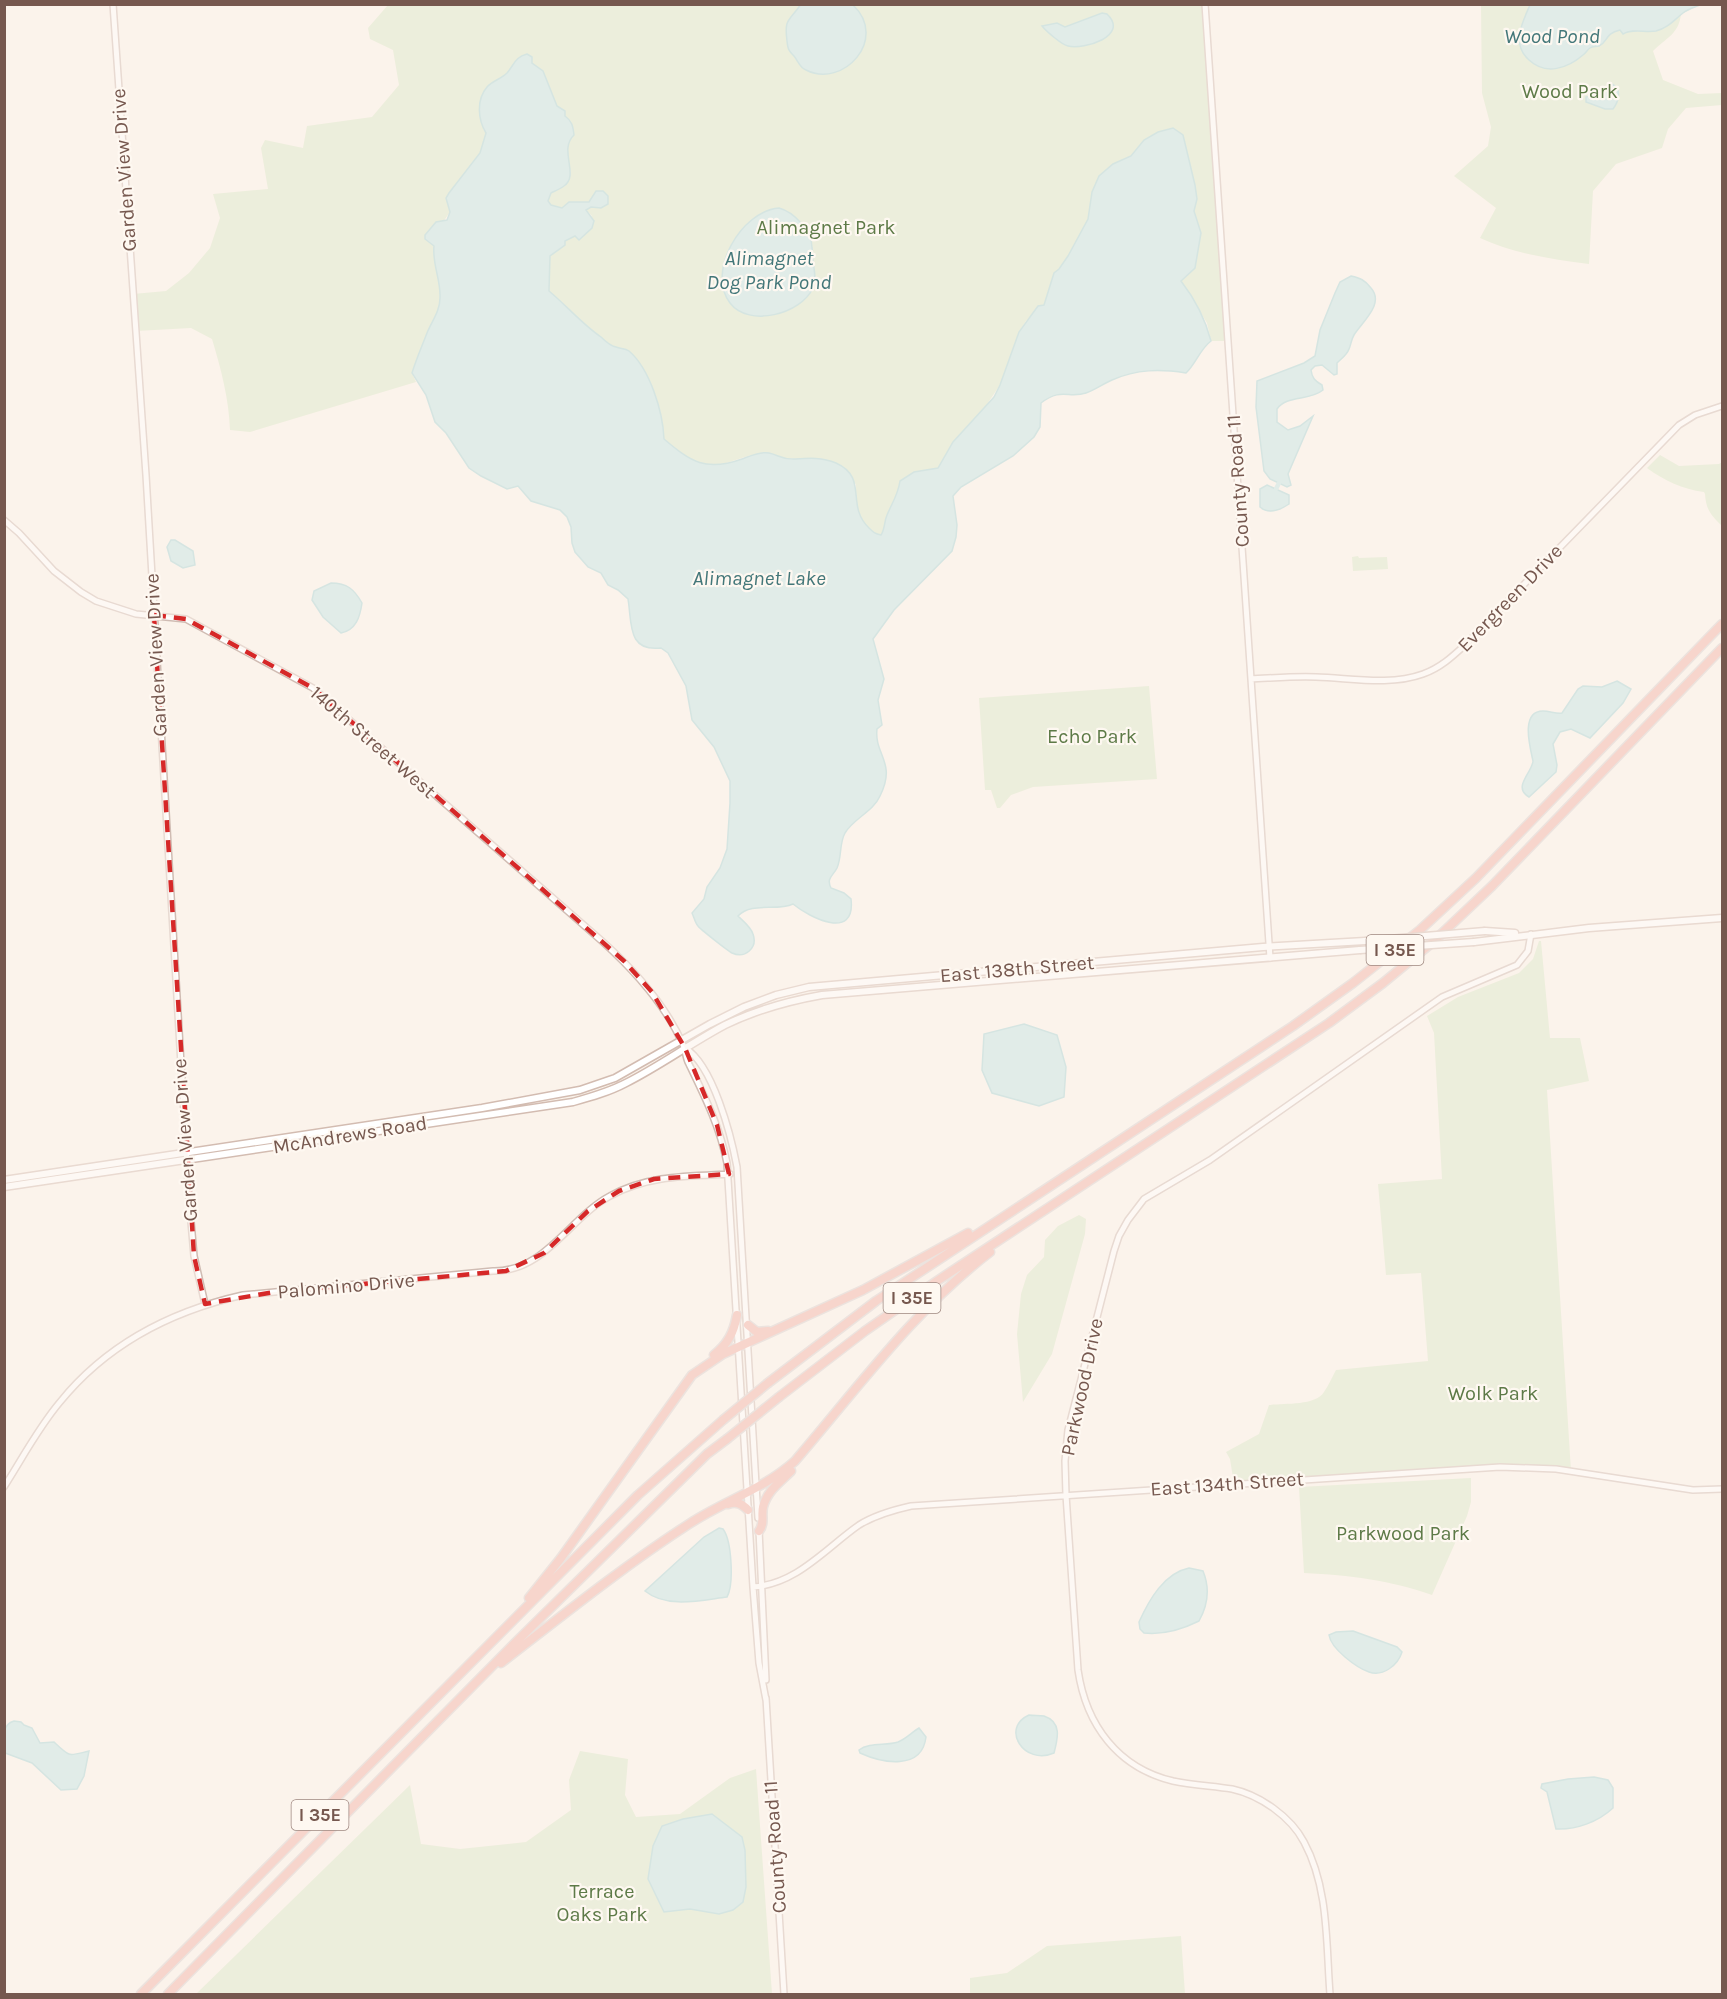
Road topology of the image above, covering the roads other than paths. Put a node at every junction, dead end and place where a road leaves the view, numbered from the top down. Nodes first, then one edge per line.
1 (113, 4) edge
2 (1205, 4) edge
3 (1722, 406) edge
4 (4, 520) edge
5 (154, 615) junction
6 (1722, 624) edge
7 (1722, 648) edge
8 (1251, 679) junction
9 (1722, 918) edge
10 (1531, 934) junction
11 (1269, 946) junction
12 (1270, 958) junction
13 (680, 1040) junction
14 (685, 1048) junction
15 (186, 1151) junction
16 (187, 1161) junction
17 (738, 1173) junction
18 (729, 1174) junction
19 (4, 1180) edge
20 (4, 1187) edge
21 (1050, 1206) junction
22 (1013, 1209) junction
23 (205, 1304) junction
24 (737, 1315) junction
25 (791, 1323) junction
26 (747, 1325) junction
27 (749, 1342) junction
28 (739, 1347) junction
29 (693, 1375) junction
30 (795, 1461) junction
31 (4, 1487) edge
32 (757, 1487) junction
33 (1722, 1489) edge
34 (747, 1493) junction
35 (1066, 1495) junction
36 (748, 1510) junction
37 (701, 1516) junction
38 (759, 1531) junction
39 (753, 1587) junction
40 (762, 1587) junction
41 (498, 1635) junction
42 (477, 1682) junction
43 (766, 1700) junction
44 (141, 1995) edge
45 (168, 1995) edge
46 (784, 1995) edge
47 (1330, 1995) edge

1 - 5 street, Garden View Drive
2 - 8 street, County Road 11
3 - 8 street, Evergreen Drive
4 - 5 street, 140th Street West
5 - 13 street, 140th Street West
5 - 15 street, Garden View Drive
6 - 22 highway, I 35E
7 - 21 highway, I 35E
8 - 11 street, County Road 11
9 - 10 main road
10 - 11 main road, East 138th Street, bridge
10 - 12 main road, East 138th Street, bridge
10 - 35 street, Parkwood Drive
11 - 12 street, County Road 11
11 - 13 main road, East 138th Street
12 - 14 main road, East 138th Street
13 - 14 street, 140th Street West
13 - 15 main road, McAndrews Road
14 - 16 main road, McAndrews Road
14 - 17 street
14 - 18 street
15 - 16 street, Garden View Drive
15 - 19 main road, McAndrews Road
16 - 20 main road, McAndrews Road
16 - 23 street, Garden View Drive
17 - 18 street, Palomino Drive
17 - 26 street
18 - 23 street, Palomino Drive
18 - 24 street
21 - 30 highway
21 - 42 highway, I 35E, bridge
22 - 25 highway
22 - 41 highway, I 35E, bridge
23 - 31 street, Palomino Drive
24 - 28 street
24 - 29 highway
25 - 26 highway
25 - 27 highway
26 - 27 street
27 - 28 highway
27 - 32 street
28 - 29 highway
28 - 34 street
29 - 41 highway
30 - 32 highway
30 - 38 highway
32 - 34 highway
32 - 38 street
33 - 35 street, East 134th Street
34 - 36 street
34 - 37 highway
35 - 40 street, East 134th Street
35 - 47 street, Parkwood Drive
36 - 37 highway
36 - 39 street
37 - 42 highway
38 - 40 street
39 - 40 street, East 134th Street
39 - 43 street
40 - 43 street
41 - 44 highway, I 35E
42 - 45 highway, I 35E
43 - 46 street, County Road 11

